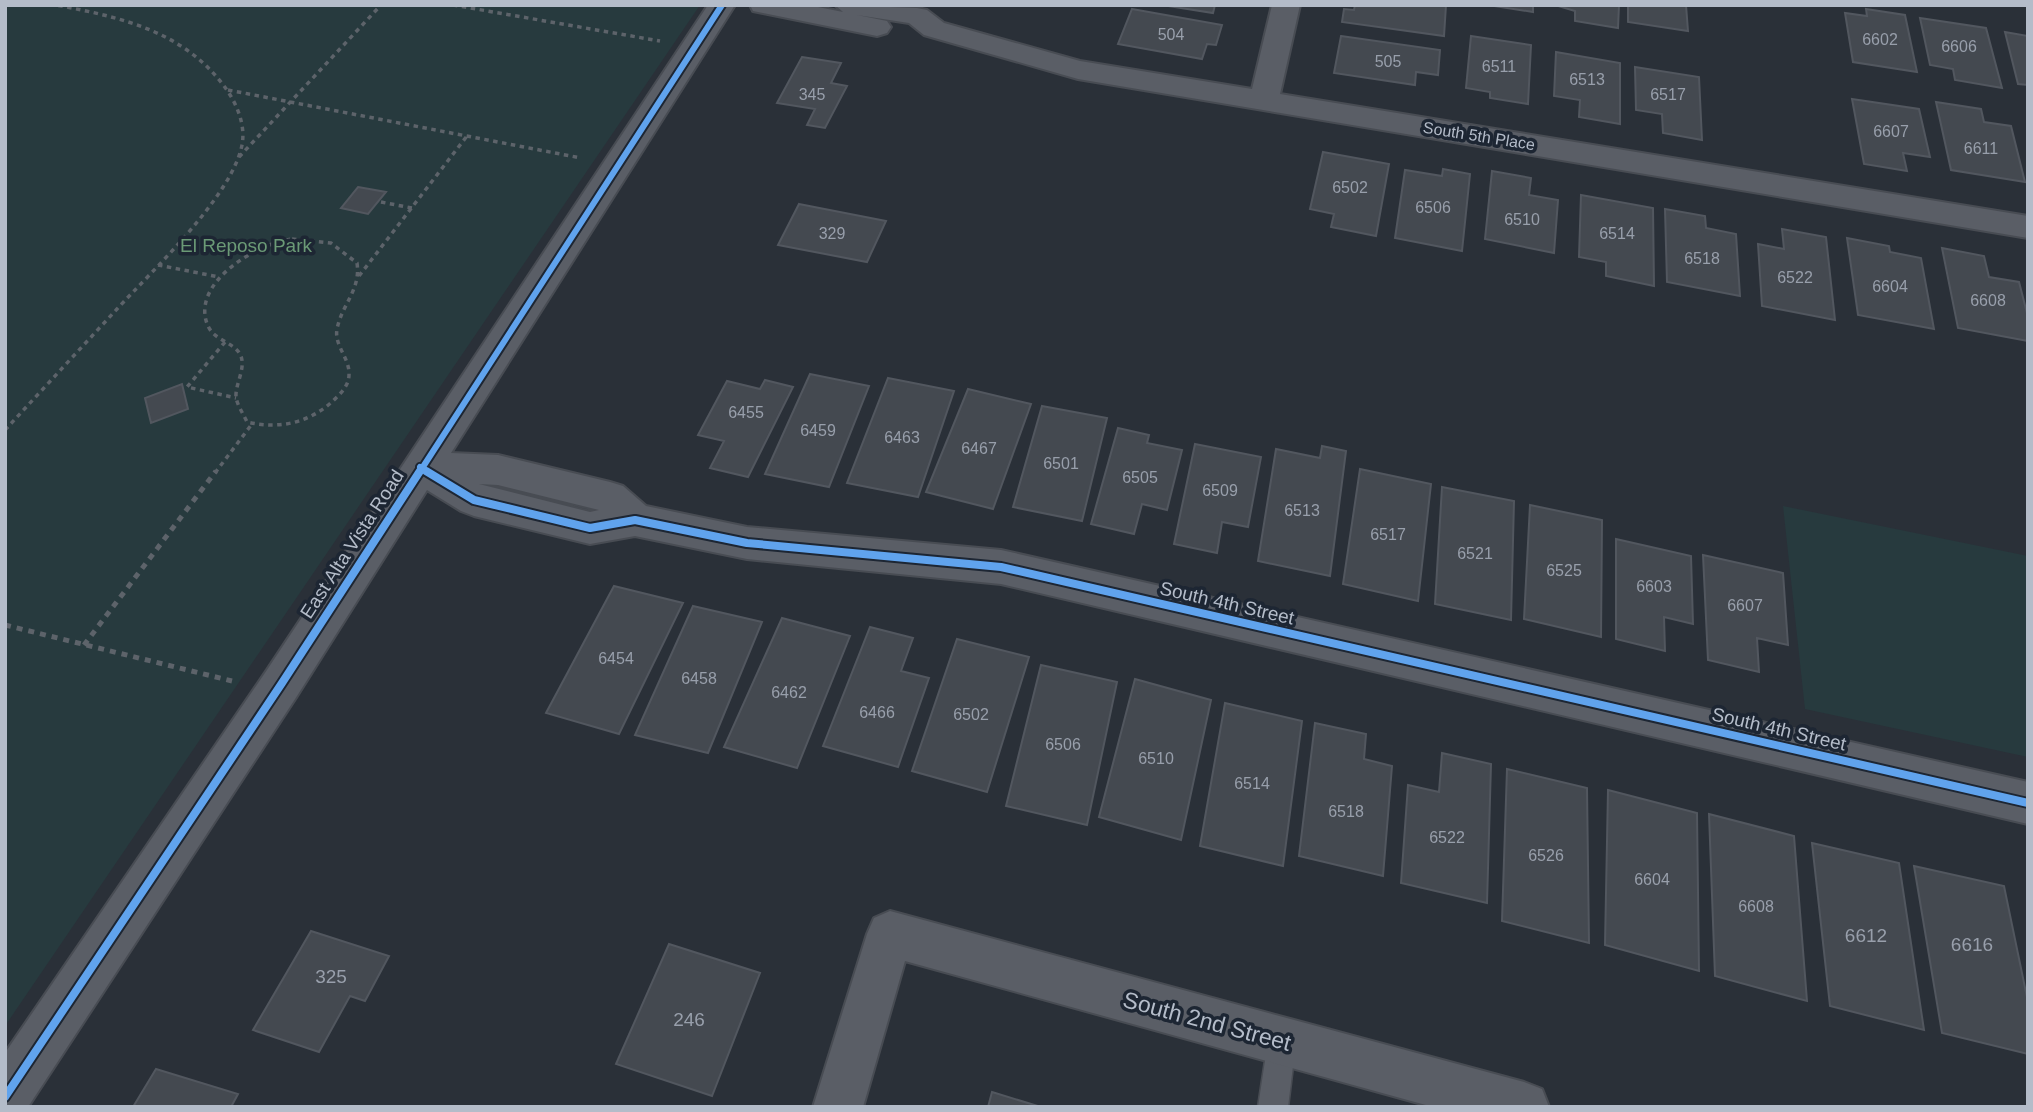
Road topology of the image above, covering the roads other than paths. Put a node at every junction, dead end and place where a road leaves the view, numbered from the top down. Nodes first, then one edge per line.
1 (722, 5) edge
2 (763, 5) edge
3 (1286, 5) edge
4 (849, 11) edge
5 (1264, 101) junction
6 (2028, 227) edge
7 (420, 467) junction
8 (571, 487) junction
9 (550, 519) junction
10 (635, 520) junction
11 (2028, 803) edge
12 (1282, 1041) junction
13 (5, 1097) edge
14 (838, 1107) edge
15 (1273, 1107) edge
16 (1524, 1107) edge

1 - 7 street, East Alta Vista Road
2 - 4 street, South 5th Place
3 - 5 street
4 - 5 street, South 5th Place
5 - 6 street, South 5th Place
7 - 8 street
7 - 9 street, South 4th Street
7 - 13 street, East Alta Vista Road
8 - 9 street
8 - 10 street
9 - 10 street, South 4th Street
10 - 11 street, South 4th Street
12 - 14 street, South 2nd Street
12 - 15 lane
12 - 16 street, South 2nd Street

